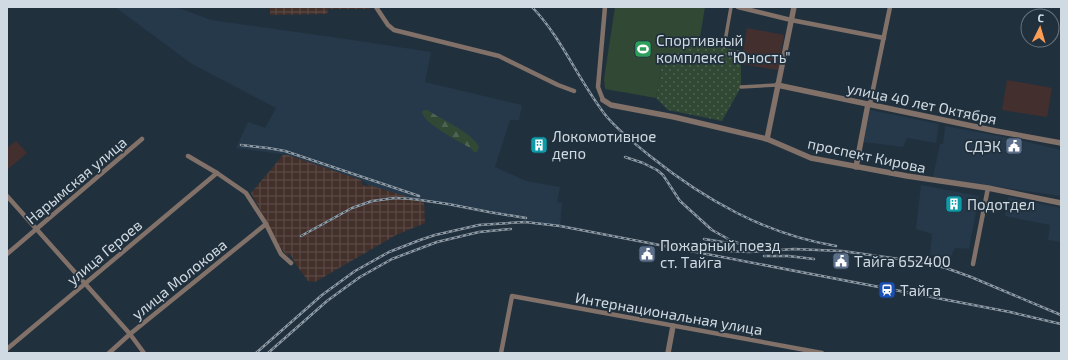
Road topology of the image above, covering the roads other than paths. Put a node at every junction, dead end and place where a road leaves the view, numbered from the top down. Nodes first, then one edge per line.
1 (376, 7) edge
2 (605, 7) edge
3 (731, 7) edge
4 (738, 7) edge
5 (794, 7) edge
6 (890, 7) edge
7 (792, 20) junction
8 (884, 38) junction
9 (724, 48) dead end
10 (777, 85) junction
11 (741, 87) dead end
12 (574, 91) dead end
13 (602, 100) joint
14 (869, 104) junction
15 (142, 139) dead end
16 (767, 139) junction
17 (1061, 143) edge
18 (188, 156) dead end
19 (856, 167) junction
20 (217, 173) junction
21 (988, 188) junction
22 (7, 196) edge
23 (1061, 203) edge
24 (266, 224) junction
25 (36, 229) junction
26 (7, 254) edge
27 (291, 263) dead end
28 (973, 264) dead end
29 (86, 283) junction
30 (673, 326) junction
31 (130, 334) junction
32 (7, 349) edge
33 (108, 353) edge
34 (144, 353) edge
35 (501, 353) edge
36 (668, 353) edge
37 (822, 353) edge

1 - 12 street
2 - 13 street
3 - 9 street
4 - 7 street
5 - 7 street
6 - 8 street
7 - 8 street
7 - 10 street
8 - 14 street
10 - 11 street
10 - 14 street, улица 40 лет Октября
10 - 16 street
13 - 16 street, проспект Кирова
14 - 17 street, улица 40 лет Октября
14 - 19 street
15 - 25 street, Нарымская улица
16 - 19 street, проспект Кирова
18 - 20 street
19 - 21 street, проспект Кирова
20 - 24 street
20 - 29 street, улица Героев
21 - 23 street, проспект Кирова
21 - 28 street
22 - 25 street
24 - 27 street
24 - 31 street, улица Молокова
25 - 26 street, Нарымская улица
25 - 29 street
29 - 31 street
29 - 32 street, улица Героев
30 - 35 street, Интернациональная улица
30 - 36 street
30 - 37 street, Интернациональная улица
31 - 33 street, улица Молокова
31 - 34 street

